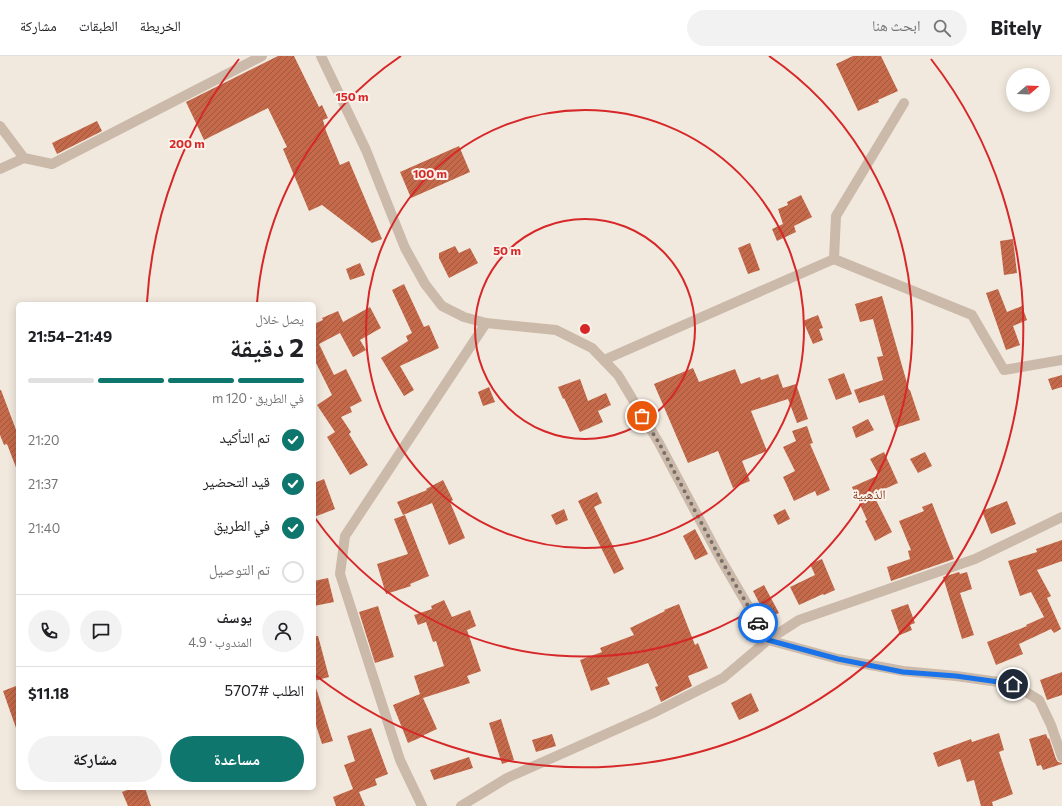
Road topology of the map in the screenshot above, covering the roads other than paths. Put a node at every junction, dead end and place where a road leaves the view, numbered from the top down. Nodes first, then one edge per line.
1 (262, 56) edge
2 (321, 56) edge
3 (0, 126) edge
4 (24, 158) junction
5 (869, 160) dead end
6 (0, 169) edge
7 (834, 259) junction
8 (486, 323) junction
9 (604, 360) junction
10 (1062, 360) edge
11 (1062, 517) edge
12 (768, 640) junction
13 (1062, 757) edge
14 (422, 806) edge
15 (461, 806) edge

1 - 4 street
2 - 8 street
3 - 4 street
4 - 6 street
5 - 7 street
7 - 9 street
7 - 10 street
8 - 9 street
8 - 14 street
9 - 12 street
11 - 12 street
12 - 13 street
12 - 15 street

